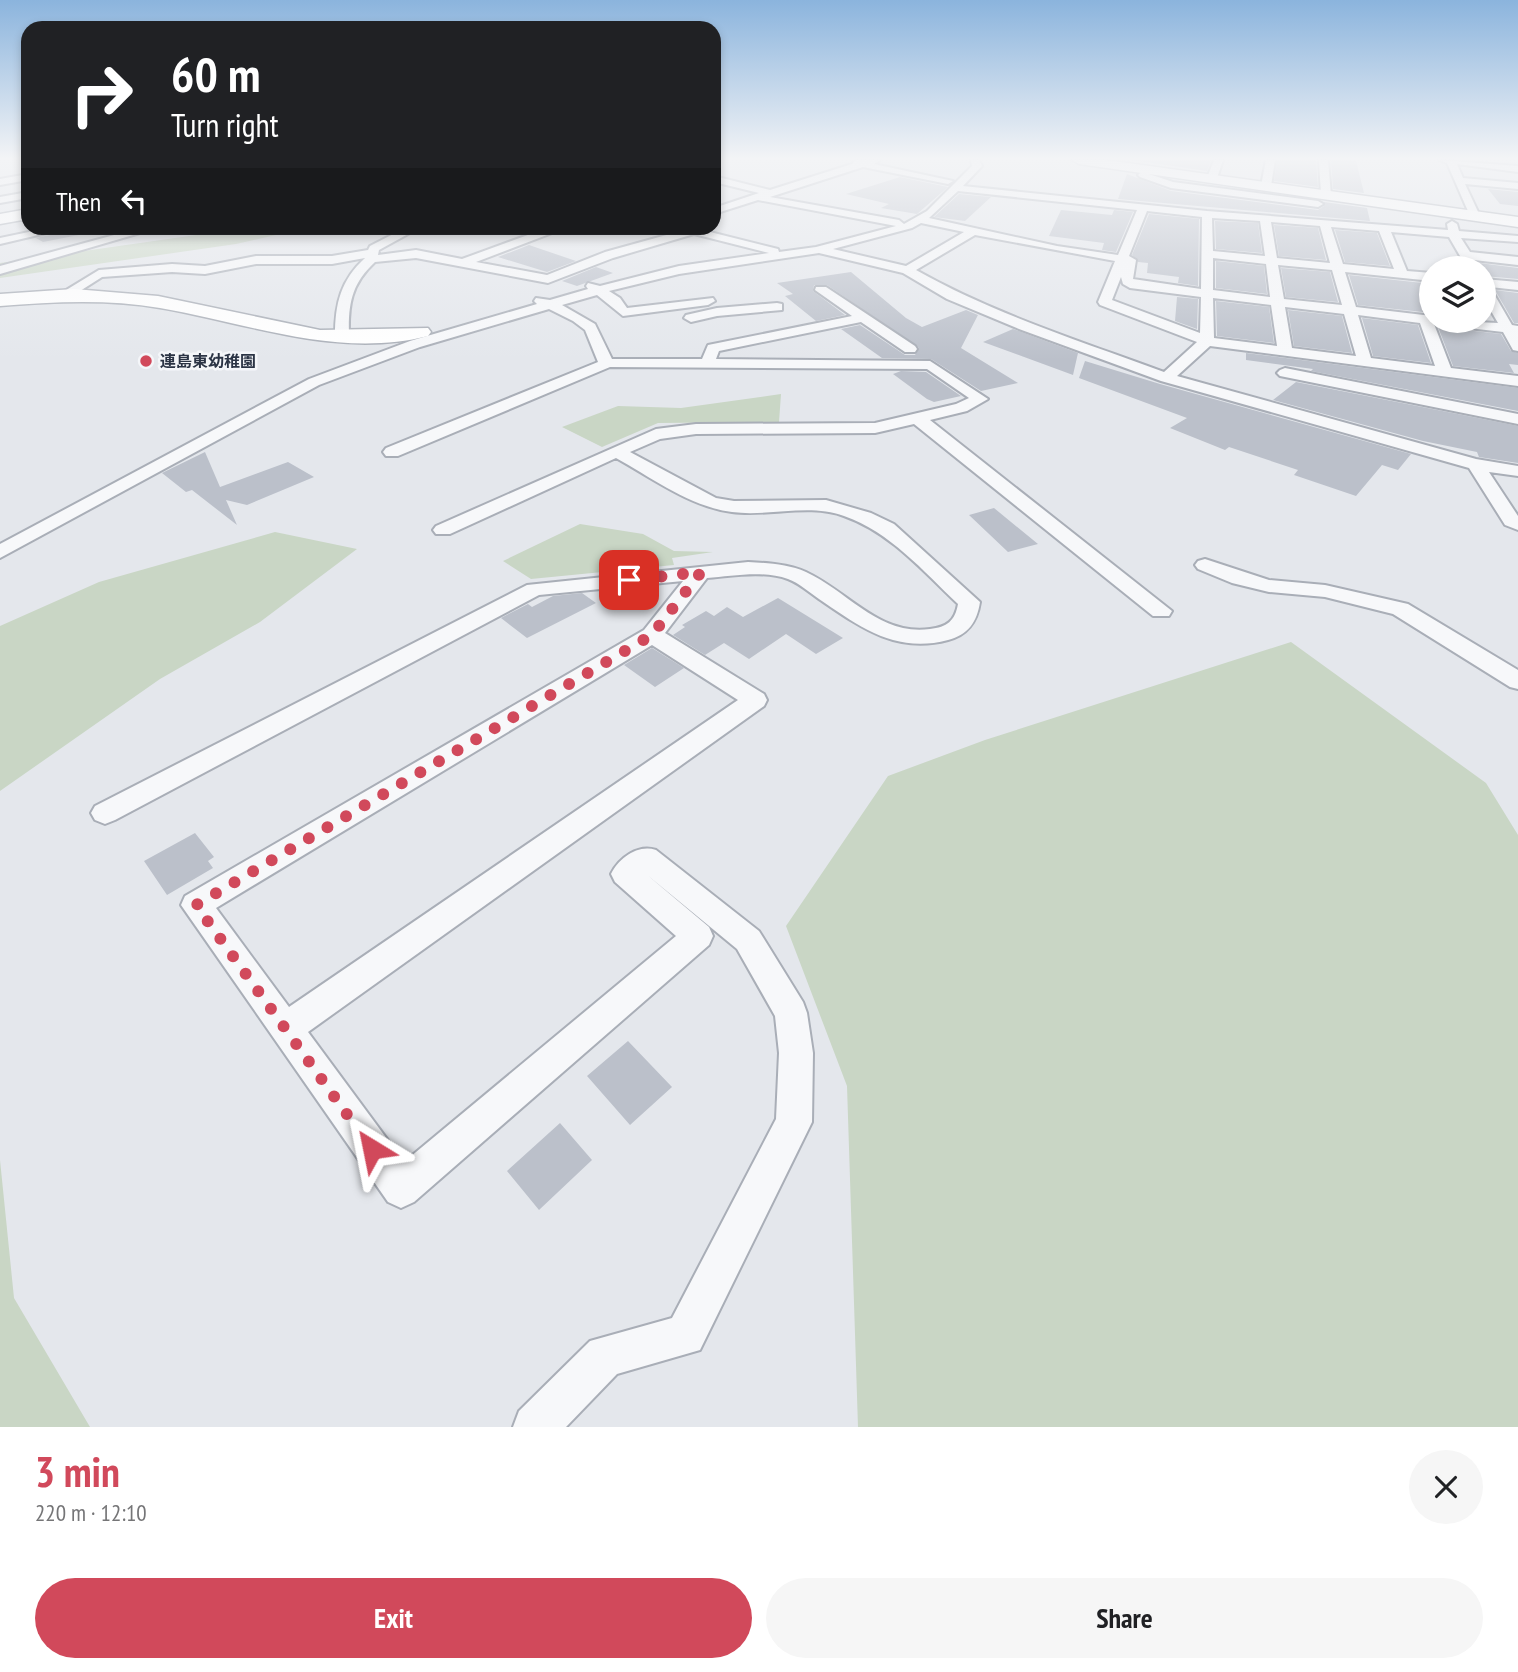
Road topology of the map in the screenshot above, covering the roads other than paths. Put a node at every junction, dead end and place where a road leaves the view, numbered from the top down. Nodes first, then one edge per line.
1 (3, 227) edge
2 (891, 227) edge
3 (935, 227) edge
4 (1136, 227) edge
5 (1207, 227) edge
6 (1266, 227) edge
7 (1322, 227) edge
8 (1354, 227) edge
9 (1452, 227) edge
10 (1384, 229) junction
11 (971, 233) junction
12 (29, 235) edge
13 (126, 235) edge
14 (399, 235) edge
15 (537, 235) edge
16 (670, 235) edge
17 (712, 235) edge
18 (1454, 235) junction
19 (19, 237) junction
20 (1518, 239) edge
21 (0, 241) edge
22 (812, 247) junction
23 (780, 252) junction
24 (1207, 254) junction
25 (1465, 255) joint
26 (371, 256) junction
27 (1123, 259) junction
28 (1272, 260) junction
29 (1518, 261) edge
30 (461, 263) junction
31 (1336, 267) junction
32 (0, 270) edge
33 (908, 270) junction
34 (1402, 274) junction
35 (1419, 276) edge
36 (1496, 285) edge
37 (1518, 286) edge
38 (596, 288) junction
39 (821, 290) dead end
40 (1207, 294) junction
41 (64, 295) junction
42 (0, 300) edge
43 (708, 301) dead end
44 (1279, 302) junction
45 (545, 303) junction
46 (1496, 304) edge
47 (776, 307) dead end
48 (664, 309) junction
49 (1349, 310) junction
50 (863, 318) junction
51 (1419, 319) edge
52 (740, 326) junction
53 (1512, 329) edge
54 (1434, 333) edge
55 (342, 336) junction
56 (422, 337) junction
57 (1207, 341) junction
58 (1518, 347) edge
59 (910, 349) dead end
60 (1285, 351) junction
61 (1365, 362) junction
62 (608, 363) junction
63 (707, 365) junction
64 (1445, 372) junction
65 (1285, 373) dead end
66 (1167, 378) junction
67 (1518, 381) edge
68 (917, 418) junction
69 (1518, 418) edge
70 (392, 452) dead end
71 (617, 452) junction
72 (1475, 464) junction
73 (1518, 471) edge
74 (1518, 524) edge
75 (443, 530) dead end
76 (0, 552) edge
77 (1205, 565) dead end
78 (701, 572) junction
79 (1161, 611) dead end
80 (652, 635) junction
81 (1518, 681) edge
82 (105, 813) dead end
83 (286, 1028) junction
84 (535, 1427) edge

1 - 19 street
2 - 22 street
3 - 11 street
4 - 27 street
5 - 24 street
6 - 28 street
7 - 31 street
8 - 10 street
9 - 18 street
10 - 18 street
10 - 34 street
11 - 27 street
11 - 33 street
12 - 19 street
13 - 32 street
14 - 26 street
15 - 30 street
16 - 30 street
17 - 23 street
18 - 20 street
18 - 25 street
19 - 21 street
22 - 23 street
22 - 33 street
23 - 38 street
24 - 28 street
24 - 40 street
25 - 29 street
26 - 30 street
26 - 41 street
26 - 55 street
27 - 40 street
27 - 57 street
28 - 31 street
28 - 44 street
31 - 34 street
31 - 49 street
33 - 66 street
34 - 35 street
36 - 37 street
38 - 45 street
38 - 48 street
39 - 50 street
40 - 44 street
40 - 57 street
41 - 42 main road
41 - 55 main road
43 - 48 street
44 - 49 street
44 - 60 street
45 - 56 street
45 - 62 street
46 - 53 street
47 - 52 street
48 - 52 street
49 - 51 street
49 - 61 street
50 - 52 street
50 - 59 street
52 - 63 street
53 - 58 street
54 - 64 street
55 - 56 main road
56 - 76 street
57 - 60 street
57 - 66 street
60 - 61 street
61 - 64 street
62 - 63 street
62 - 70 street
63 - 68 street
64 - 67 street
65 - 69 street
66 - 72 street
68 - 71 street
68 - 79 street
71 - 75 street
71 - 78 street
72 - 73 street
72 - 74 street
77 - 81 street
78 - 80 street
78 - 82 street
80 - 83 street
80 - 83 street
83 - 84 street

